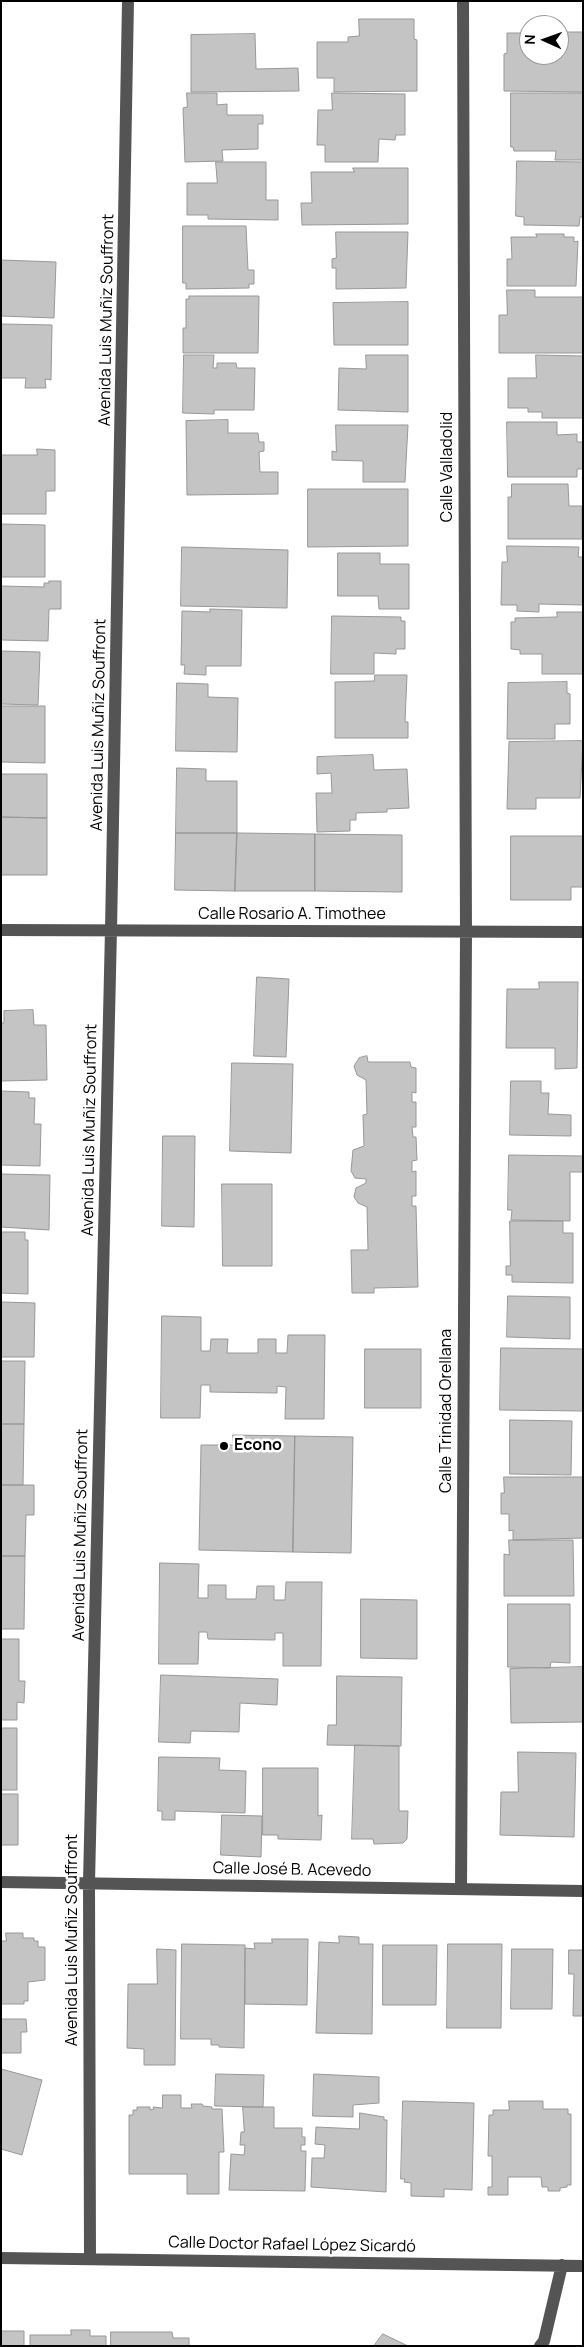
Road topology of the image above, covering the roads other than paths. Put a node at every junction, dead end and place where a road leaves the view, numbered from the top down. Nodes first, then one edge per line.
1 (128, 1) edge
2 (463, 1) edge
3 (1, 930) edge
4 (112, 930) junction
5 (583, 932) edge
6 (466, 933) junction
7 (1, 1882) edge
8 (89, 1882) junction
9 (461, 1889) junction
10 (583, 1891) edge
11 (1, 2258) edge
12 (90, 2259) junction
13 (562, 2265) junction
14 (583, 2266) edge
15 (540, 2346) edge

1 - 4 street, Avenida Luis Muñiz Souffront
2 - 6 street, Calle Valladolid
3 - 4 street, Calle Rosario A. Timothee
4 - 6 street, Calle Rosario A. Timothee
4 - 8 street, Avenida Luis Muñiz Souffront
5 - 6 street, Calle Rosario A. Timothee
6 - 9 street, Calle Trinidad Orellana
7 - 8 street, Calle José B. Acevedo
8 - 9 street, Calle José B. Acevedo
8 - 12 street, Avenida Luis Muñiz Souffront
9 - 10 street, Calle José B. Acevedo
11 - 12 street, Calle Doctor Rafael López Sicardó
12 - 13 street, Calle Doctor Rafael López Sicardó
13 - 14 street, Calle Doctor Rafael López Sicardó
13 - 15 street

